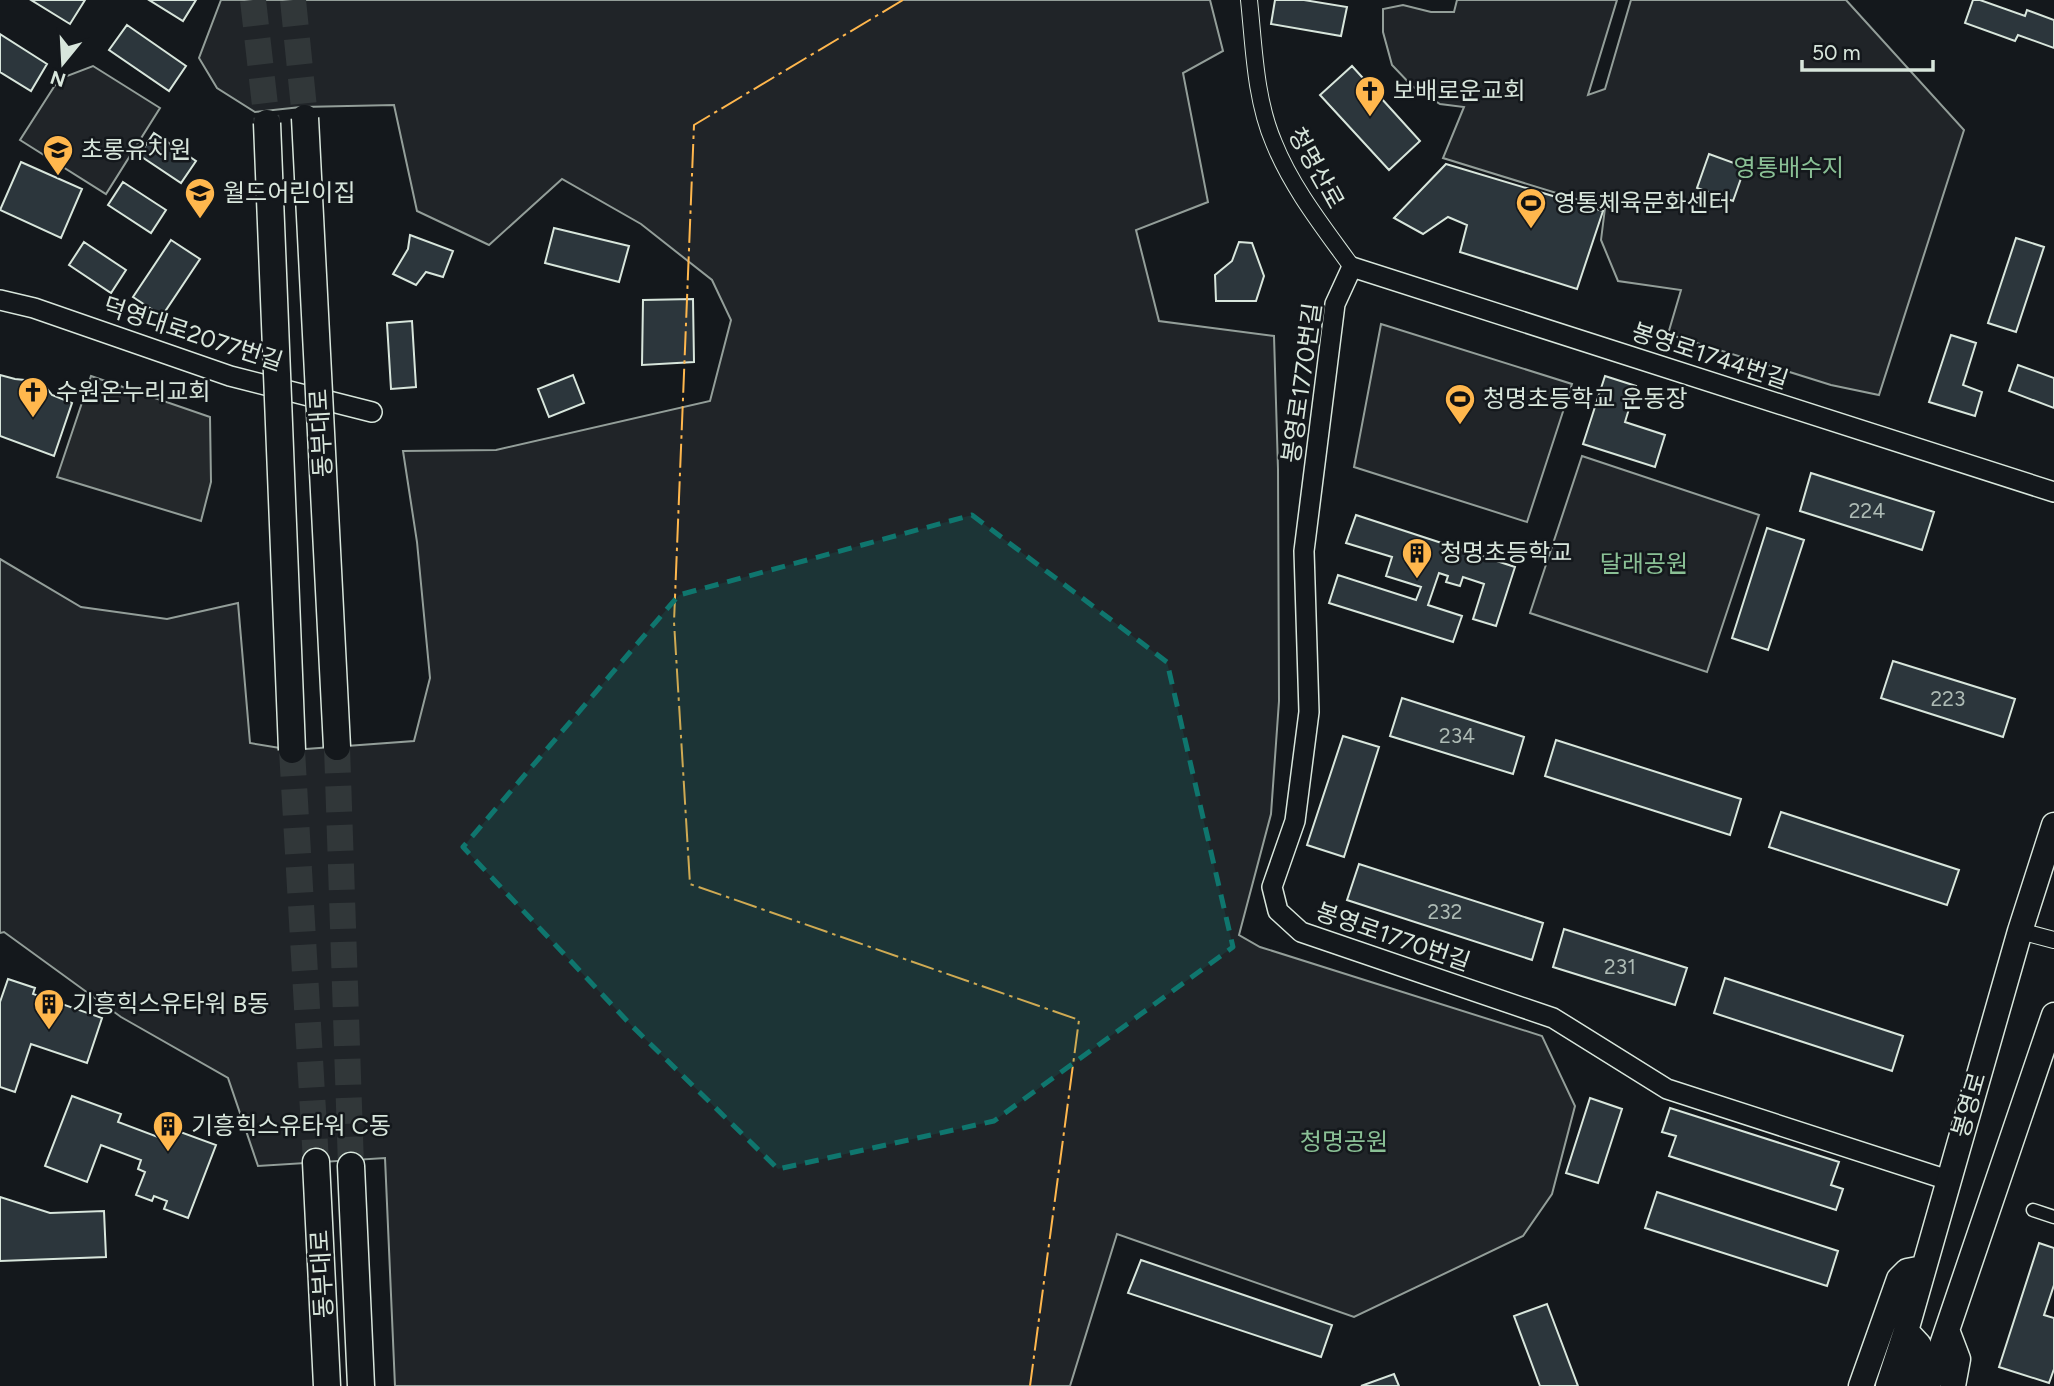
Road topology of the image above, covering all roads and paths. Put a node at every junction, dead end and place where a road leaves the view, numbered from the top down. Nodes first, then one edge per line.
1 (1249, 0) edge
2 (305, 118) tunnel mouth
3 (267, 123) tunnel mouth
4 (1352, 267) junction
5 (0, 300) edge
6 (372, 412) dead end
7 (2054, 492) edge
8 (337, 747) tunnel mouth
9 (292, 750) tunnel mouth
10 (2054, 825) edge
11 (2020, 931) junction
12 (2054, 940) edge
13 (2054, 1015) edge
14 (316, 1162) tunnel mouth
15 (351, 1166) tunnel mouth
16 (1948, 1180) junction
17 (2033, 1210) dead end
18 (2054, 1217) edge
19 (1923, 1268) junction
20 (1947, 1330) junction
21 (1906, 1331) junction
22 (327, 1386) edge
23 (361, 1386) edge
24 (1861, 1386) edge
25 (1888, 1386) edge
26 (1907, 1386) edge
27 (1928, 1386) edge
28 (1953, 1386) edge

1 - 4 street, 청명산로
2 - 8 highway, 동부대로, bridge
3 - 9 highway, 동부대로, bridge
4 - 7 street, 봉영로1744번길
4 - 16 street, 봉영로1770번길
5 - 6 street, 덕영대로2077번길
10 - 11 main road, 봉영로
11 - 12 street
11 - 16 main road, 봉영로
13 - 20 main road, 봉영로
14 - 22 highway, 동부대로
15 - 23 highway, 동부대로
16 - 19 main road, 봉영로
17 - 18 street
19 - 21 main road, 봉영로
19 - 24 main road
20 - 27 main road, 봉영로
20 - 28 main road
21 - 25 main road, 봉영로
21 - 26 main road

